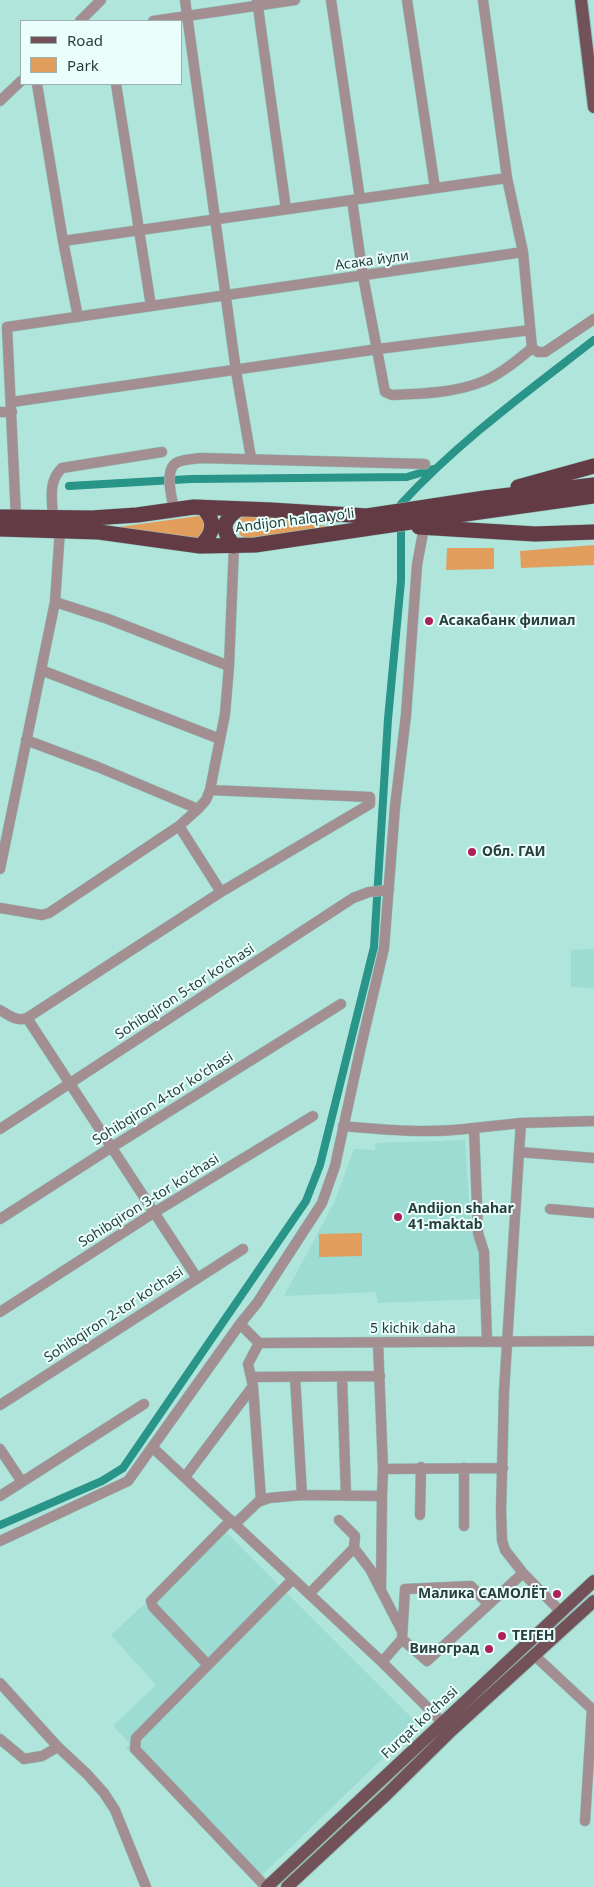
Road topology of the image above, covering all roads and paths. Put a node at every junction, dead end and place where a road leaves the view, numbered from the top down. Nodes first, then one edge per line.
1 (100, 0) edge
2 (185, 0) edge
3 (295, 0) edge
4 (331, 0) edge
5 (408, 0) edge
6 (483, 0) edge
7 (581, 0) edge
8 (258, 3) edge
9 (188, 16) junction
10 (81, 20) edge
11 (160, 20) edge
12 (20, 82) edge
13 (37, 85) edge
14 (116, 85) edge
15 (0, 101) edge
16 (594, 107) edge
17 (507, 178) junction
18 (435, 188) junction
19 (356, 200) junction
20 (286, 210) junction
21 (216, 219) junction
22 (139, 230) junction
23 (63, 241) junction
24 (523, 252) junction
25 (363, 276) junction
26 (226, 296) junction
27 (151, 306) junction
28 (78, 317) junction
29 (594, 319) edge
30 (4, 327) edge
31 (530, 330) junction
32 (532, 348) junction
33 (378, 349) junction
34 (236, 371) junction
35 (12, 407) junction
36 (0, 412) edge
37 (162, 452) dead end
38 (251, 458) junction
39 (425, 464) dead end
40 (594, 466) edge
41 (594, 486) edge
42 (594, 496) edge
43 (485, 498) junction
44 (203, 508) junction
45 (239, 509) junction
46 (174, 510) junction
47 (0, 517) edge
48 (16, 517) junction
49 (57, 524) junction
50 (388, 525) junction
51 (424, 527) junction
52 (0, 529) edge
53 (594, 532) edge
54 (200, 546) junction
55 (234, 546) junction
56 (55, 602) junction
57 (229, 666) junction
58 (40, 670) junction
59 (220, 739) junction
60 (26, 740) junction
61 (210, 790) junction
62 (198, 809) junction
63 (179, 826) junction
64 (0, 869) edge
65 (387, 890) junction
66 (221, 892) junction
67 (0, 908) edge
68 (342, 1004) dead end
69 (0, 1010) edge
70 (26, 1018) junction
71 (70, 1085) junction
72 (314, 1116) dead end
73 (594, 1121) edge
74 (521, 1123) junction
75 (343, 1126) junction
76 (474, 1128) junction
77 (0, 1129) edge
78 (112, 1147) junction
79 (519, 1152) junction
80 (594, 1158) edge
81 (550, 1209) dead end
82 (155, 1212) junction
83 (594, 1213) edge
84 (0, 1219) edge
85 (243, 1249) dead end
86 (197, 1278) junction
87 (0, 1312) edge
88 (240, 1324) junction
89 (594, 1341) edge
90 (260, 1342) junction
91 (488, 1342) junction
92 (508, 1342) junction
93 (378, 1343) junction
94 (342, 1376) junction
95 (380, 1376) junction
96 (295, 1377) junction
97 (253, 1382) junction
98 (144, 1404) dead end
99 (0, 1406) edge
100 (152, 1447) junction
101 (0, 1449) edge
102 (421, 1467) junction
103 (464, 1468) junction
104 (503, 1468) junction
105 (383, 1469) junction
106 (185, 1478) junction
107 (22, 1482) junction
108 (302, 1495) junction
109 (0, 1496) edge
110 (346, 1496) junction
111 (382, 1496) junction
112 (261, 1500) junction
113 (420, 1515) dead end
114 (339, 1520) dead end
115 (233, 1522) junction
116 (464, 1526) dead end
117 (0, 1541) edge
118 (354, 1548) junction
119 (523, 1572) junction
120 (293, 1579) junction
121 (594, 1581) edge
122 (382, 1591) junction
123 (309, 1594) junction
124 (594, 1601) edge
125 (488, 1604) junction
126 (561, 1612) junction
127 (402, 1635) junction
128 (534, 1654) junction
129 (382, 1662) junction
130 (208, 1665) junction
131 (0, 1683) edge
132 (442, 1722) junction
133 (0, 1740) edge
134 (58, 1748) junction
135 (586, 1821) dead end
136 (146, 1887) edge
137 (267, 1887) edge
138 (287, 1887) edge

1 - 10 street
2 - 9 street
3 - 8 street
4 - 19 street
5 - 18 street
6 - 17 street
7 - 16 main road
8 - 9 street
8 - 20 street
9 - 11 street
9 - 21 street
12 - 15 street
13 - 23 street
14 - 22 street
17 - 18 street
17 - 24 street
18 - 19 street
19 - 20 street
19 - 25 street
20 - 21 street
21 - 22 street
21 - 26 street
22 - 23 street
22 - 27 street
23 - 28 street
24 - 25 street, Асака йули
24 - 31 street
25 - 26 street, Асака йули
25 - 33 street
26 - 27 street, Асака йули
26 - 34 street
27 - 28 street, Асака йули
28 - 30 street, Асака йули
29 - 32 street
30 - 35 street, Асака йули
31 - 32 street
31 - 33 street
32 - 33 street
33 - 34 street
34 - 35 street
34 - 38 street
35 - 36 street
35 - 48 street, Асака йули
37 - 49 street
38 - 39 street
38 - 46 street
40 - 43 highway
41 - 43 highway, Andijon halqa yo‘li
42 - 50 highway, Andijon halqa yo‘li
43 - 45 highway, Andijon halqa yo‘li
44 - 45 highway, Andijon halqa yo‘li
44 - 46 highway, Andijon halqa yo‘li
44 - 54 highway
45 - 55 highway
46 - 49 highway, Andijon halqa yo‘li
47 - 48 highway, Andijon halqa yo‘li
48 - 49 highway, Andijon halqa yo‘li
49 - 52 highway, Andijon halqa yo‘li
49 - 54 highway, Andijon halqa yo‘li
49 - 56 street
50 - 51 highway
50 - 55 highway, Andijon halqa yo‘li
51 - 53 highway
51 - 65 street
54 - 55 highway, Andijon halqa yo‘li
55 - 57 street
56 - 57 street
56 - 58 street
57 - 59 street
58 - 59 street
58 - 60 street
59 - 61 street
60 - 62 street
60 - 64 street
61 - 62 street
61 - 66 street
62 - 63 street
63 - 66 street
63 - 67 street
65 - 71 street, Sohibqiron 5-tor ko'chasi
65 - 75 street
66 - 70 street
68 - 78 street, Sohibqiron 4-tor ko'chasi
69 - 70 street
70 - 71 street
71 - 77 street, Sohibqiron 5-tor ko'chasi
71 - 78 street
72 - 82 street, Sohibqiron 3-tor ko'chasi
73 - 74 street
74 - 76 street
74 - 79 street
75 - 76 street
75 - 88 street
76 - 91 street
78 - 82 street
78 - 84 street, Sohibqiron 4-tor ko'chasi
79 - 80 street
79 - 92 street
81 - 83 street
82 - 86 street
82 - 87 street, Sohibqiron 3-tor ko'chasi
85 - 86 street, Sohibqiron 2-tor ko'chasi
86 - 99 street, Sohibqiron 2-tor ko'chasi
88 - 90 street
88 - 100 street
89 - 92 street, 5 kichik daha
90 - 93 street, 5 kichik daha
90 - 97 street
91 - 92 street, 5 kichik daha
91 - 93 street, 5 kichik daha
92 - 104 street
93 - 95 street
94 - 95 street
94 - 96 street
94 - 110 street
95 - 105 street
96 - 97 street
96 - 108 street
97 - 106 street
97 - 112 street
98 - 107 street
100 - 106 street
100 - 117 street
101 - 107 street
102 - 103 street
102 - 105 street
102 - 113 street
103 - 104 street
103 - 116 street
104 - 119 street
105 - 111 street
106 - 115 street
107 - 109 street
108 - 110 street
108 - 112 street
110 - 111 street
111 - 122 street
112 - 115 street
114 - 118 street
115 - 120 street
115 - 130 street
118 - 122 street
118 - 123 street
119 - 125 street
119 - 126 street
120 - 123 street
120 - 130 street
121 - 126 main road, Furqat ko'chasi
122 - 127 street
123 - 129 street
124 - 128 main road, Furqat ko'chasi
125 - 127 street
125 - 127 street
126 - 132 main road, Furqat ko'chasi
127 - 129 street
128 - 135 street
128 - 138 main road, Furqat ko'chasi
129 - 132 street
130 - 137 street
131 - 134 street
132 - 137 main road, Furqat ko'chasi
133 - 134 street
134 - 136 street

